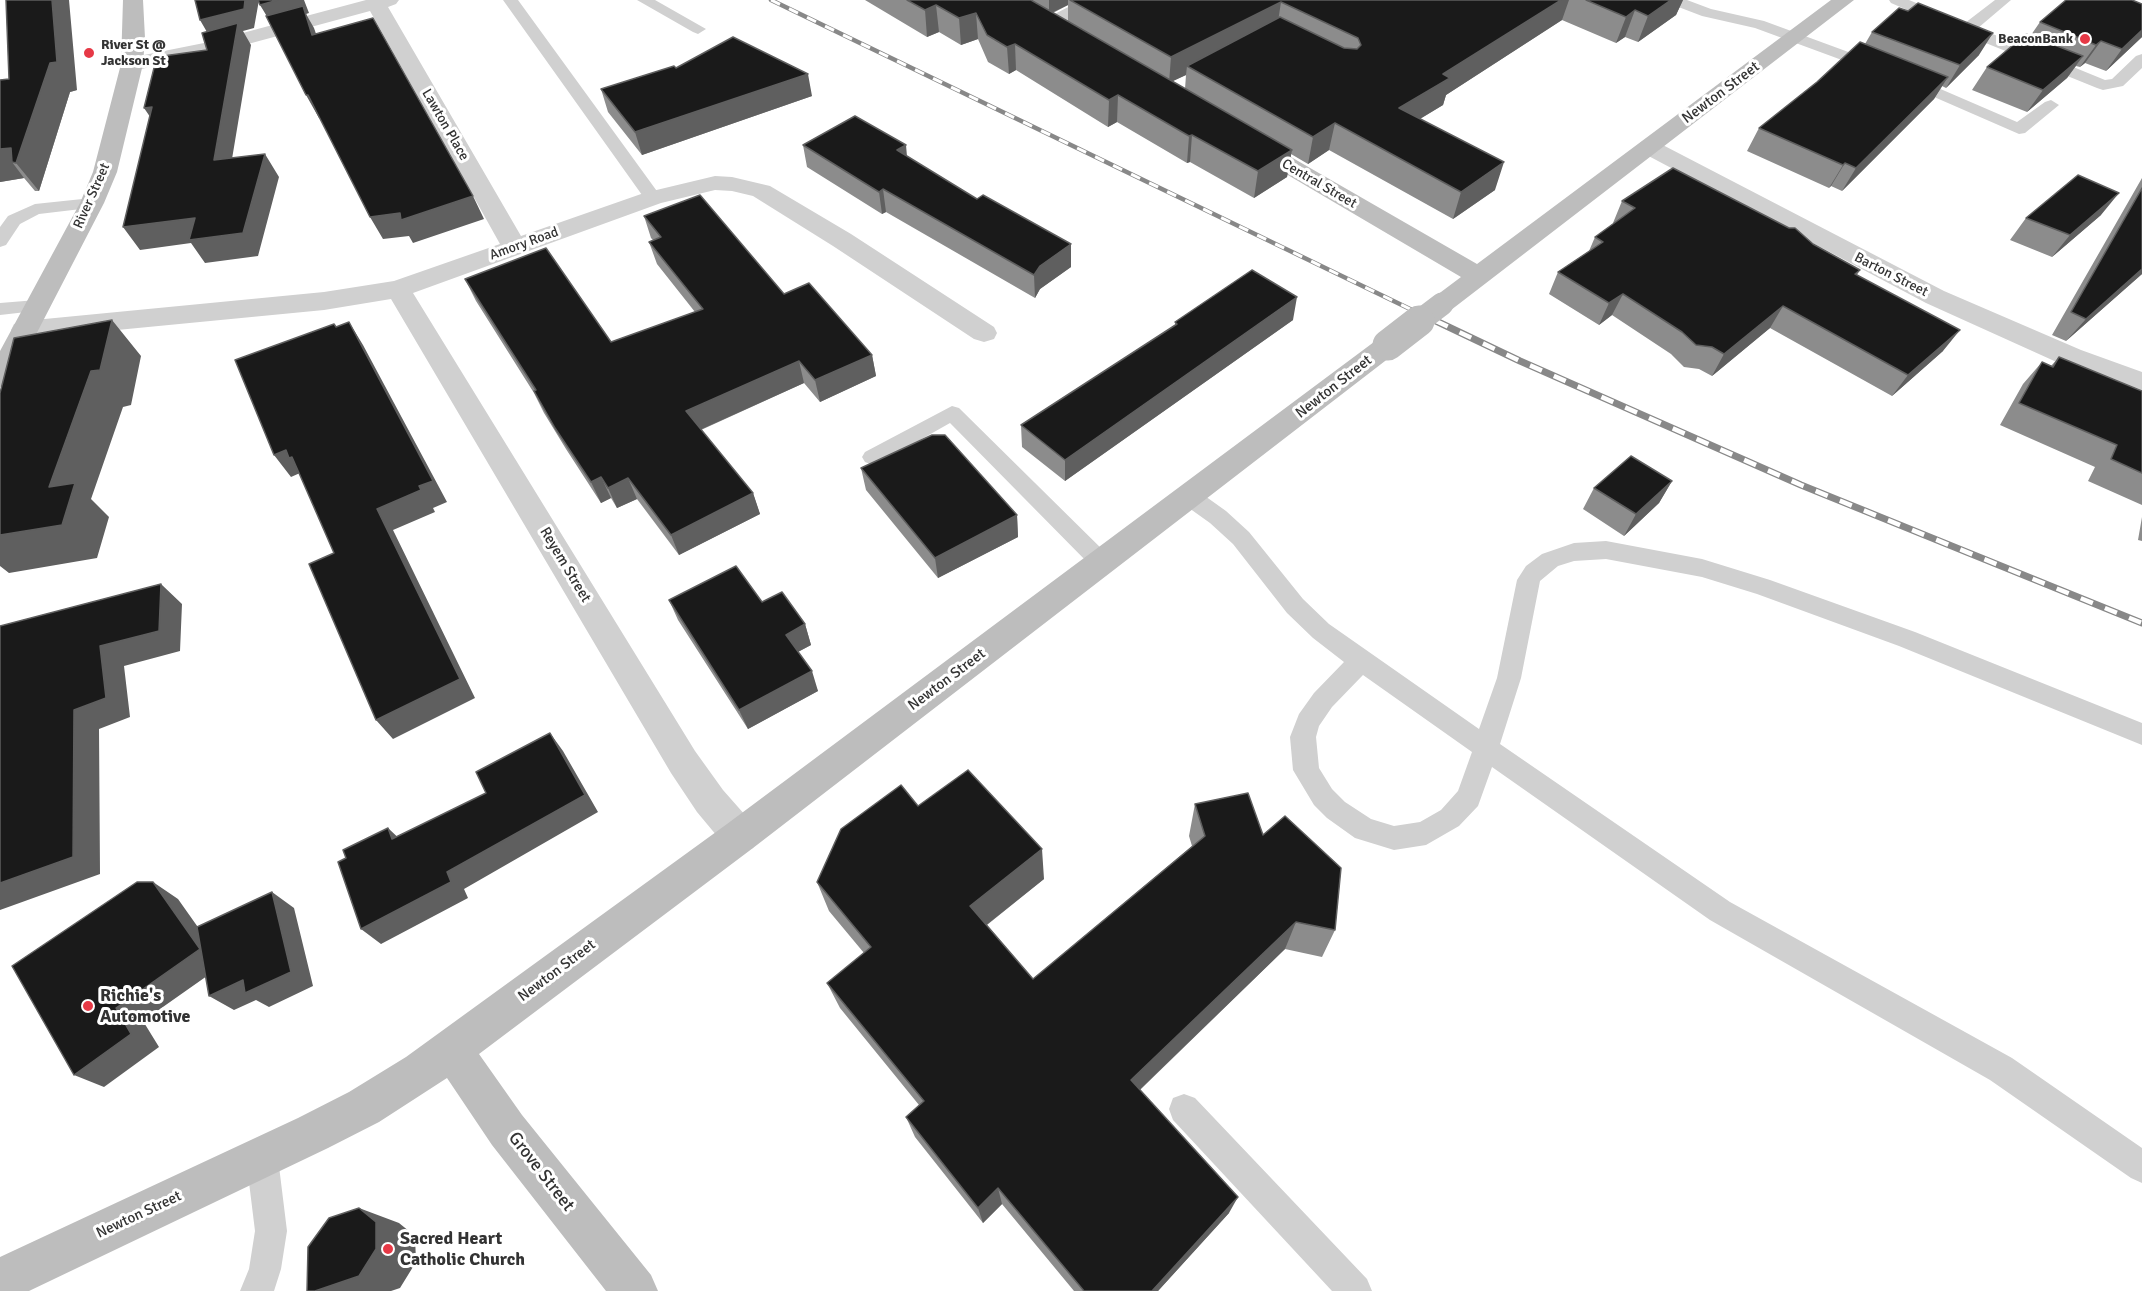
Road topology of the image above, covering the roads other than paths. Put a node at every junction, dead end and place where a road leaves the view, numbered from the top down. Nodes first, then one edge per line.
1 (133, 0) edge
2 (510, 0) edge
3 (644, 0) edge
4 (1098, 0) edge
5 (1673, 0) edge
6 (1844, 0) edge
7 (1896, 0) edge
8 (2004, 0) edge
9 (383, 2) edge
10 (1048, 26) edge
11 (698, 29) dead end
12 (1966, 30) junction
13 (1795, 37) junction
14 (2142, 59) edge
15 (132, 64) junction
16 (2051, 105) edge
17 (1235, 135) edge
18 (1649, 147) junction
19 (653, 198) junction
20 (92, 203) junction
21 (0, 241) edge
22 (515, 247) junction
23 (1478, 276) junction
24 (399, 289) junction
25 (37, 306) junction
26 (0, 309) edge
27 (24, 330) junction
28 (984, 333) dead end
29 (0, 377) edge
30 (2142, 382) edge
31 (873, 457) dead end
32 (1190, 497) junction
33 (1102, 563) junction
34 (1361, 661) junction
35 (2142, 734) edge
36 (1486, 748) junction
37 (740, 836) junction
38 (453, 1049) junction
39 (1184, 1109) dead end
40 (262, 1158) junction
41 (2142, 1167) edge
42 (0, 1281) edge
43 (1352, 1290) edge
44 (257, 1291) edge
45 (635, 1291) edge

1 - 15 main road, River Street
2 - 19 lane
3 - 11 lane
4 - 10 street
5 - 13 lane
6 - 13 main road, Newton Street
7 - 12 lane
8 - 12 lane
9 - 15 street
9 - 22 street, Lawton Place
12 - 14 lane
13 - 16 lane
13 - 18 main road, Newton Street
15 - 20 main road, River Street
17 - 23 main road, Central Street
18 - 23 main road, Newton Street
18 - 30 street, Barton Street
19 - 22 street, Amory Road
19 - 28 street, Amory Road
20 - 21 lane
20 - 25 main road, River Street
22 - 24 street, Amory Road
23 - 32 main road, Newton Street, bridge
24 - 27 street, Amory Road
24 - 37 street, Reyem Street
25 - 26 lane
25 - 27 main road, River Street
27 - 29 main road, River Street
31 - 33 lane
32 - 33 main road, Newton Street
32 - 34 lane
33 - 37 main road, Newton Street
34 - 36 lane
34 - 36 lane
35 - 36 lane
36 - 41 lane
37 - 38 main road, Newton Street
38 - 40 main road, Newton Street
38 - 45 main road, Grove Street
39 - 43 lane
40 - 42 main road, Newton Street
40 - 44 lane

